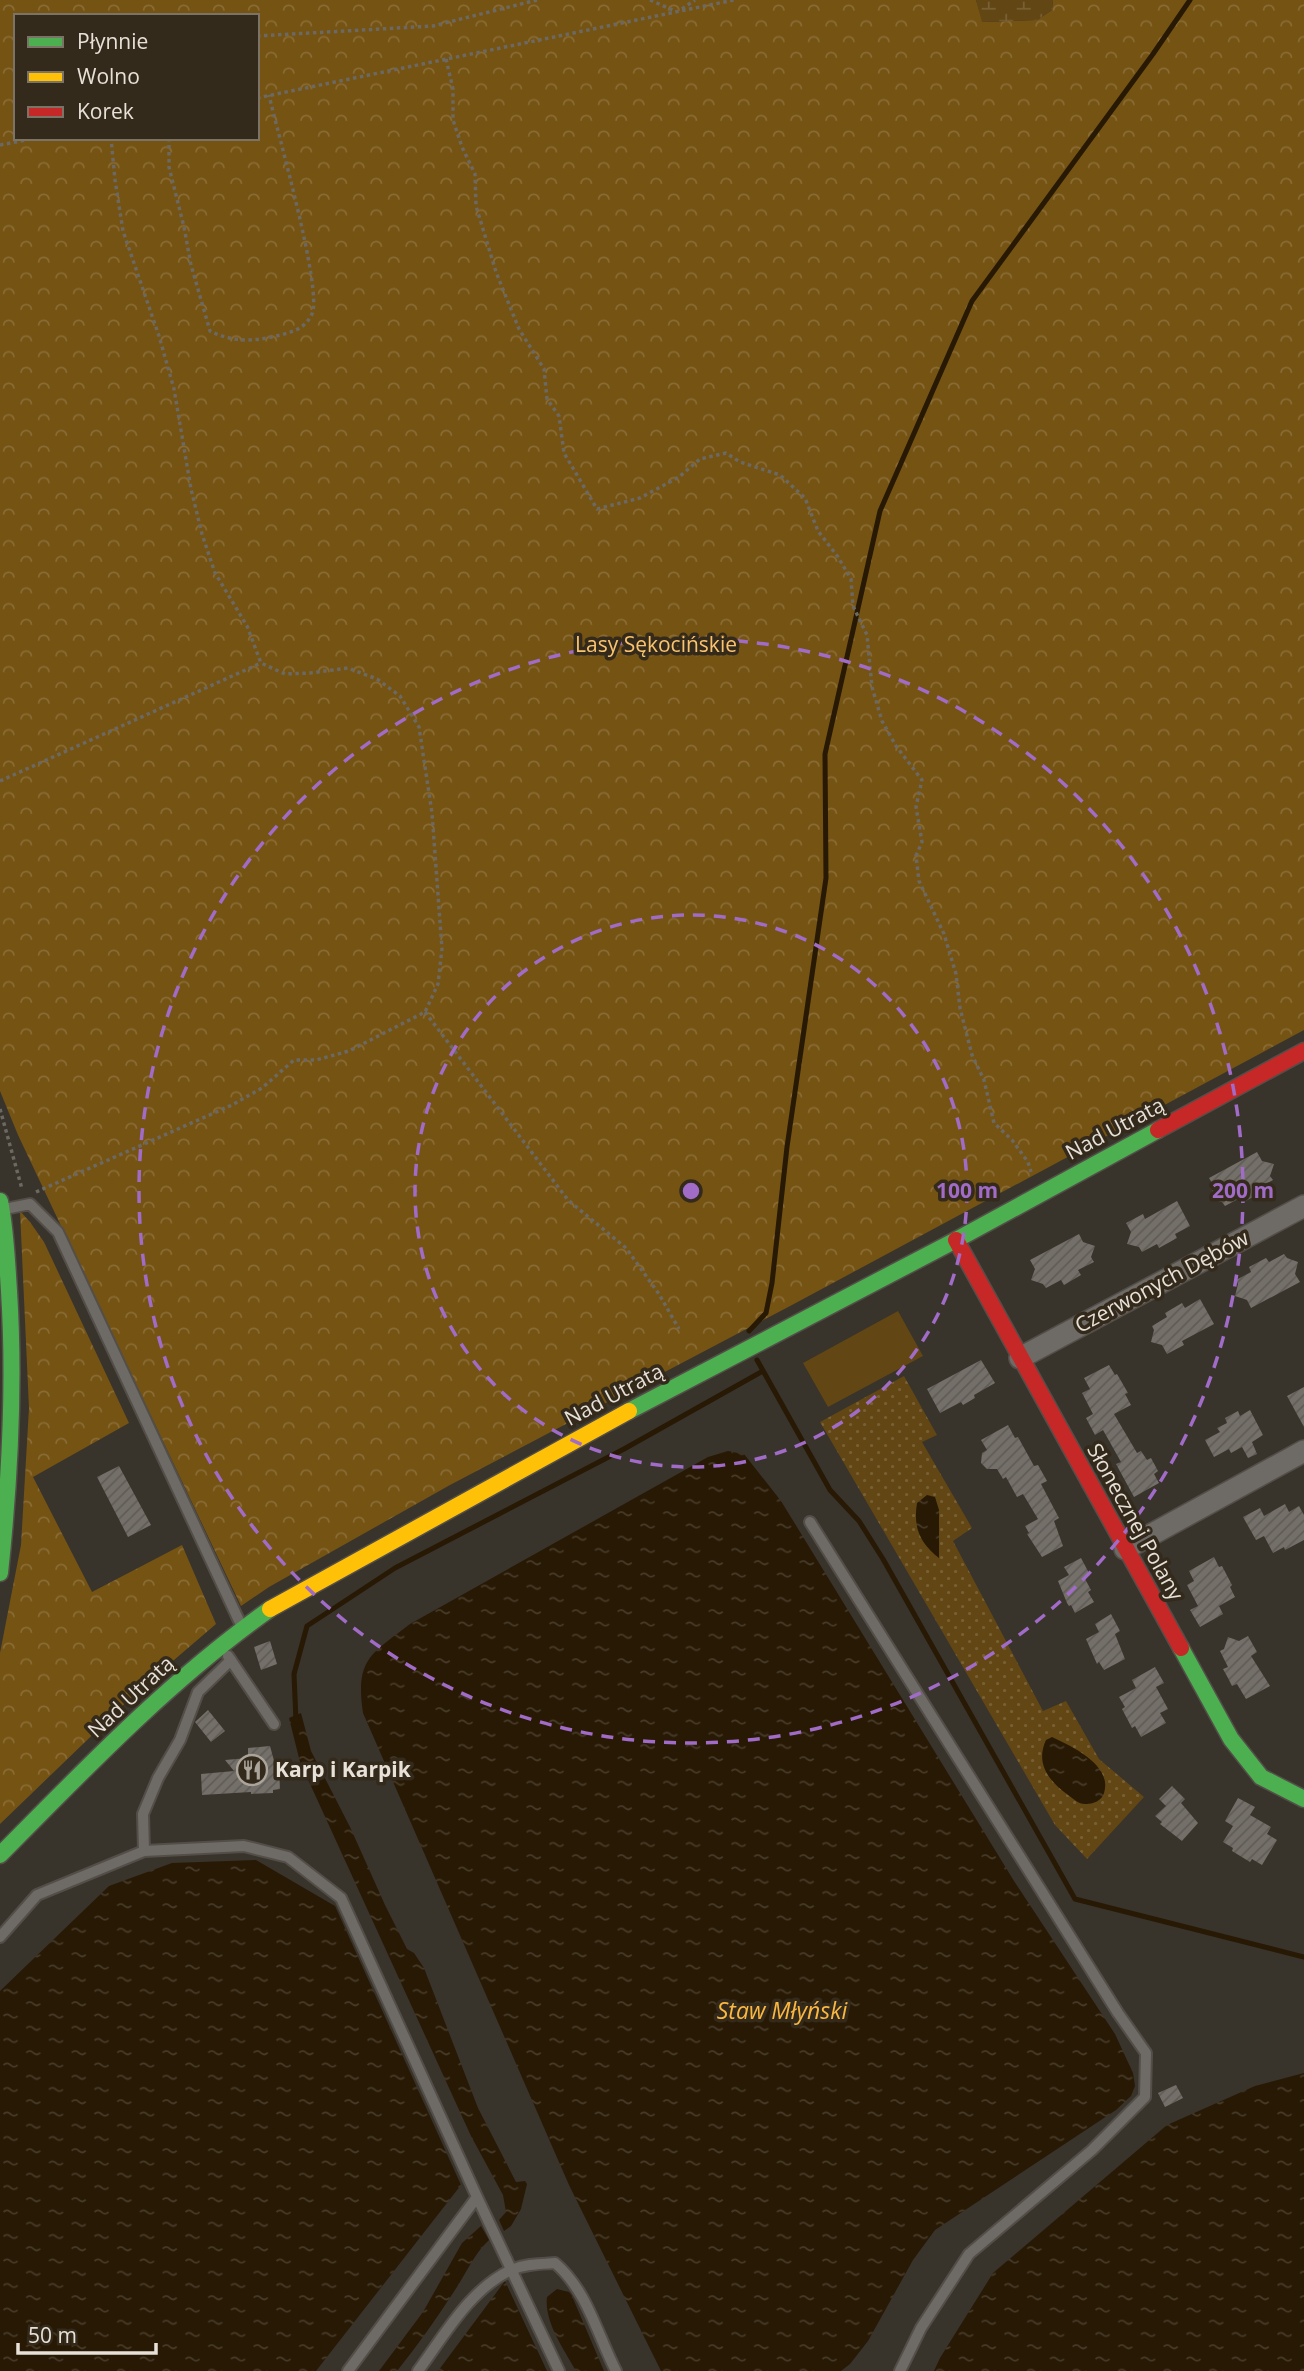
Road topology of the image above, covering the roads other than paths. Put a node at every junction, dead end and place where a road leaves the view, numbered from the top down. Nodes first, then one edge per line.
1 (1304, 1051) edge
2 (1, 1205) edge
3 (1304, 1206) edge
4 (956, 1240) junction
5 (1020, 1358) junction
6 (1304, 1451) edge
7 (810, 1522) dead end
8 (1125, 1549) junction
9 (0, 1573) edge
10 (243, 1627) junction
11 (220, 1645) junction
12 (231, 1660) junction
13 (274, 1724) dead end
14 (1304, 1799) edge
15 (144, 1851) junction
16 (0, 1856) edge
17 (0, 1937) edge
18 (477, 2197) junction
19 (511, 2270) junction
20 (348, 2371) edge
21 (418, 2371) edge
22 (559, 2371) edge
23 (616, 2371) edge
24 (900, 2371) edge

1 - 4 street, Nad Utratą
2 - 9 street
2 - 10 lane
3 - 5 street, Czerwonych Dębów
4 - 5 street, Słonecznej Polany
4 - 10 street, Nad Utratą
5 - 8 street, Słonecznej Polany
6 - 8 street
7 - 24 lane
8 - 14 street, Słonecznej Polany
10 - 11 street, Nad Utratą
11 - 12 lane
11 - 16 street, Nad Utratą
12 - 13 lane
12 - 15 lane
15 - 17 lane
15 - 18 lane
18 - 19 lane
18 - 20 lane
19 - 21 lane
19 - 22 lane
19 - 23 lane

